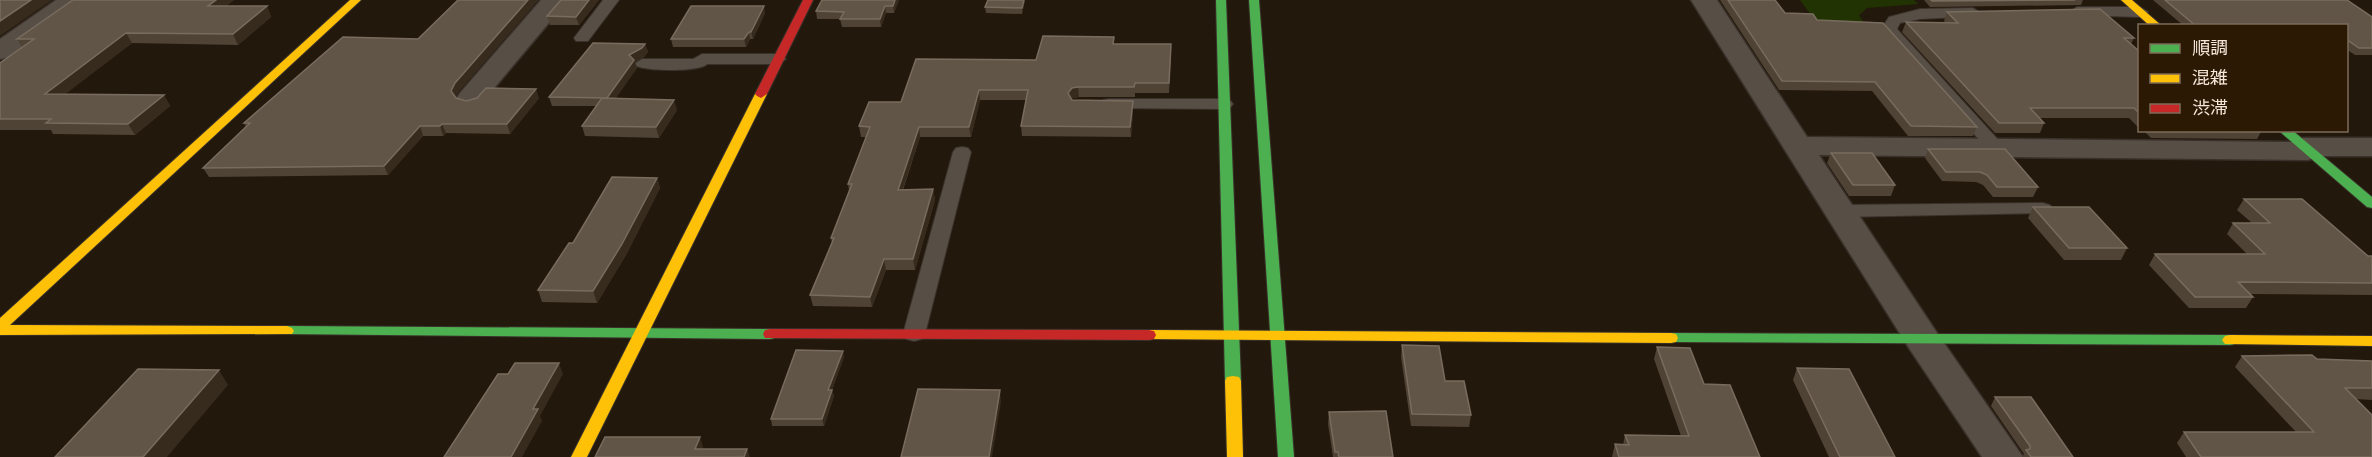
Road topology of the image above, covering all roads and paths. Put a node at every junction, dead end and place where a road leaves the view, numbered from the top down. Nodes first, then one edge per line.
1 (73, 0) edge
2 (356, 0) edge
3 (555, 0) edge
4 (611, 0) edge
5 (808, 0) edge
6 (1221, 0) edge
7 (1254, 0) edge
8 (1704, 0) edge
9 (2126, 0) edge
10 (2059, 12) edge
11 (2140, 12) junction
12 (1989, 13) edge
13 (2155, 24) edge
14 (582, 38) dead end
15 (0, 51) edge
16 (778, 59) junction
17 (642, 64) dead end
18 (470, 99) edge
19 (1090, 104) edge
20 (1224, 104) junction
21 (2298, 143) edge
22 (1798, 146) junction
23 (2372, 147) edge
24 (1996, 148) junction
25 (962, 152) dead end
26 (2372, 204) edge
27 (2043, 209) edge
28 (1840, 211) junction
29 (0, 328) edge
30 (640, 332) junction
31 (914, 334) junction
32 (1232, 336) junction
33 (1278, 336) junction
34 (1922, 339) junction
35 (2372, 341) edge
36 (579, 457) edge
37 (1235, 457) edge
38 (1286, 457) edge
39 (2003, 457) edge

1 - 15 street
2 - 29 street
3 - 18 street
4 - 14 lane
5 - 16 street
6 - 20 street
7 - 33 street
8 - 22 street
9 - 11 street
10 - 11 lane
11 - 13 street
12 - 24 lane
16 - 17 lane
16 - 30 street
19 - 20 lane
20 - 32 street
21 - 23 street
21 - 24 street
21 - 26 street
22 - 24 street
22 - 28 street
25 - 31 lane
27 - 28 lane
28 - 34 street
29 - 30 street
30 - 31 street
30 - 36 street
31 - 32 street
32 - 33 street
32 - 37 street
33 - 34 street
33 - 38 street
34 - 35 street
34 - 39 street

